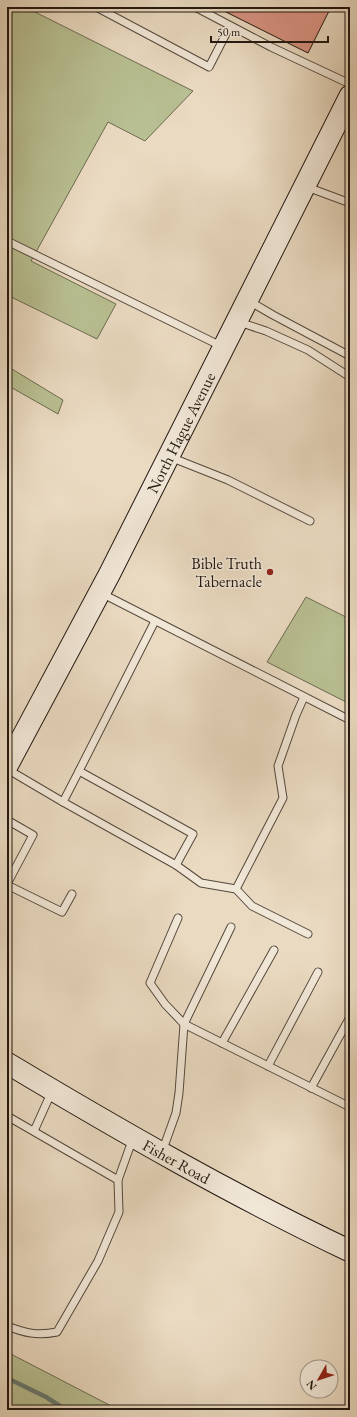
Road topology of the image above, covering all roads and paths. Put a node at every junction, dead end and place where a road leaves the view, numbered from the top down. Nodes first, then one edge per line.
1 (96, 7) edge
2 (196, 7) edge
3 (230, 26) junction
4 (350, 84) edge
5 (350, 96) edge
6 (305, 186) junction
7 (350, 203) edge
8 (7, 241) edge
9 (247, 300) junction
10 (237, 321) junction
11 (223, 347) junction
12 (350, 356) edge
13 (350, 378) edge
14 (168, 456) junction
15 (310, 521) dead end
16 (99, 592) junction
17 (155, 620) junction
18 (304, 697) junction
19 (350, 720) edge
20 (7, 766) edge
21 (7, 769) edge
22 (79, 771) junction
23 (63, 802) junction
24 (7, 820) edge
25 (176, 865) junction
26 (7, 884) edge
27 (236, 889) junction
28 (72, 894) dead end
29 (178, 918) dead end
30 (231, 927) dead end
31 (308, 934) dead end
32 (274, 950) dead end
33 (318, 972) dead end
34 (350, 1017) edge
35 (184, 1024) junction
36 (222, 1043) junction
37 (7, 1063) edge
38 (268, 1066) junction
39 (311, 1088) junction
40 (52, 1090) junction
41 (350, 1107) edge
42 (7, 1116) edge
43 (34, 1131) junction
44 (133, 1137) junction
45 (162, 1154) junction
46 (118, 1180) junction
47 (350, 1251) edge
48 (7, 1326) edge

1 - 3 lane
2 - 3 lane
3 - 4 lane
5 - 6 main road, North Hague Avenue
6 - 7 lane
6 - 9 main road, North Hague Avenue
8 - 11 lane
9 - 10 main road, North Hague Avenue
9 - 12 lane
10 - 11 main road, North Hague Avenue
10 - 13 lane
11 - 14 main road, North Hague Avenue
14 - 15 lane
14 - 16 main road, North Hague Avenue
16 - 17 lane
16 - 20 main road, North Hague Avenue
17 - 18 lane
17 - 22 lane
18 - 19 lane
18 - 27 lane
21 - 23 lane
22 - 23 lane
22 - 25 lane
23 - 25 lane
24 - 26 lane
25 - 27 lane
26 - 28 lane
27 - 31 lane
29 - 35 lane
30 - 35 lane
32 - 36 lane
33 - 38 lane
34 - 39 lane
35 - 36 lane
35 - 45 lane
36 - 38 lane
37 - 40 main road, Fisher Road
38 - 39 lane
39 - 41 lane
40 - 43 lane
40 - 44 main road, Fisher Road
42 - 43 lane
43 - 46 lane
44 - 45 main road, Fisher Road
44 - 46 lane
45 - 47 main road, Fisher Road
46 - 48 lane

